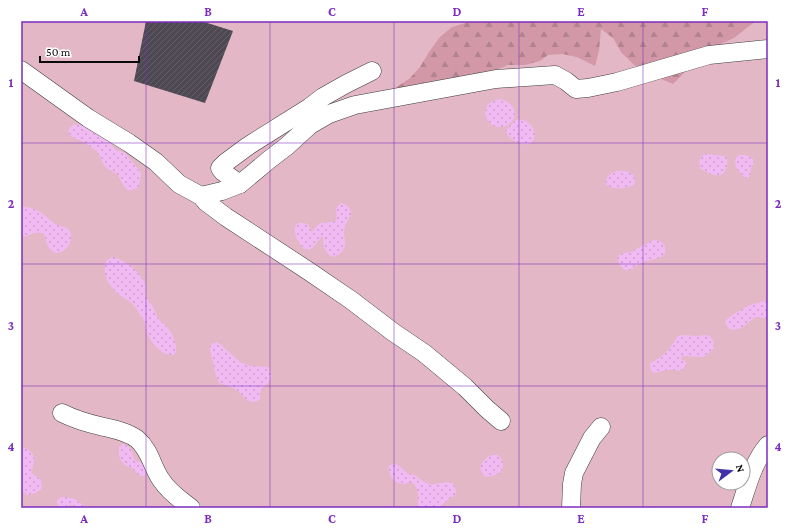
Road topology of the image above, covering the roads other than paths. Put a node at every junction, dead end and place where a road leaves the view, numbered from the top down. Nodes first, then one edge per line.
1 (768, 49) edge
2 (21, 70) edge
3 (372, 71) dead end
4 (248, 146) junction
5 (264, 163) junction
6 (240, 184) junction
7 (201, 196) junction
8 (62, 413) dead end
9 (501, 421) dead end
10 (601, 427) dead end
11 (768, 445) edge
12 (191, 508) edge
13 (571, 508) edge
14 (740, 508) edge

1 - 5 lane
2 - 7 lane
3 - 4 lane
4 - 5 lane
4 - 6 lane
5 - 6 lane
6 - 7 lane
7 - 9 lane
8 - 12 lane
10 - 13 lane
11 - 14 lane

